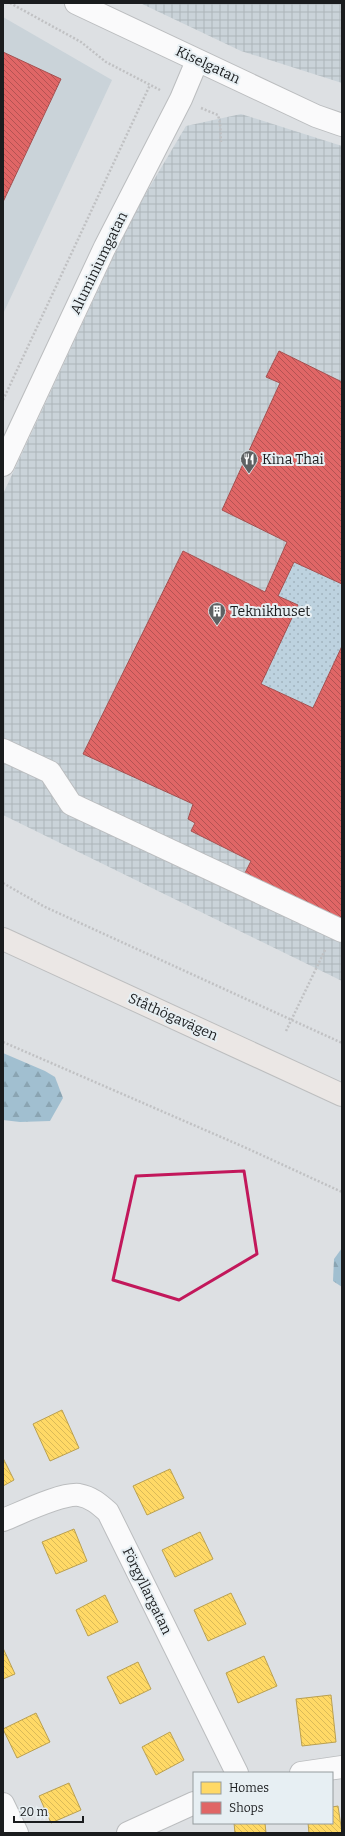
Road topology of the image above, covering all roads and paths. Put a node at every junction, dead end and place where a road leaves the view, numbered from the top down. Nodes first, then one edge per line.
1 (10, 3) edge
2 (76, 3) edge
3 (197, 61) junction
4 (150, 85) junction
5 (181, 99) junction
6 (342, 125) edge
7 (221, 142) dead end
8 (3, 400) edge
9 (3, 465) edge
10 (3, 750) edge
11 (3, 883) edge
12 (339, 930) edge
13 (3, 940) edge
14 (291, 1019) junction
15 (286, 1031) dead end
16 (3, 1042) edge
17 (342, 1043) edge
18 (342, 1095) edge
19 (342, 1192) edge
20 (3, 1520) edge
21 (342, 1767) edge
22 (237, 1772) edge
23 (308, 1772) edge
24 (3, 1804) edge
25 (193, 1804) edge
26 (17, 1833) edge
27 (128, 1833) edge

1 - 4 path
2 - 3 street, Kiselgatan
3 - 5 street, Aluminiumgatan
3 - 6 street, Kiselgatan
4 - 5 path
4 - 8 path
5 - 7 path
5 - 9 street, Aluminiumgatan
10 - 12 street
11 - 14 path
12 - 14 path
13 - 18 main road, Ståthögavägen
14 - 15 path
14 - 17 path
16 - 19 path
20 - 22 street, Förgyllargatan
21 - 23 street
24 - 26 street
25 - 27 street

